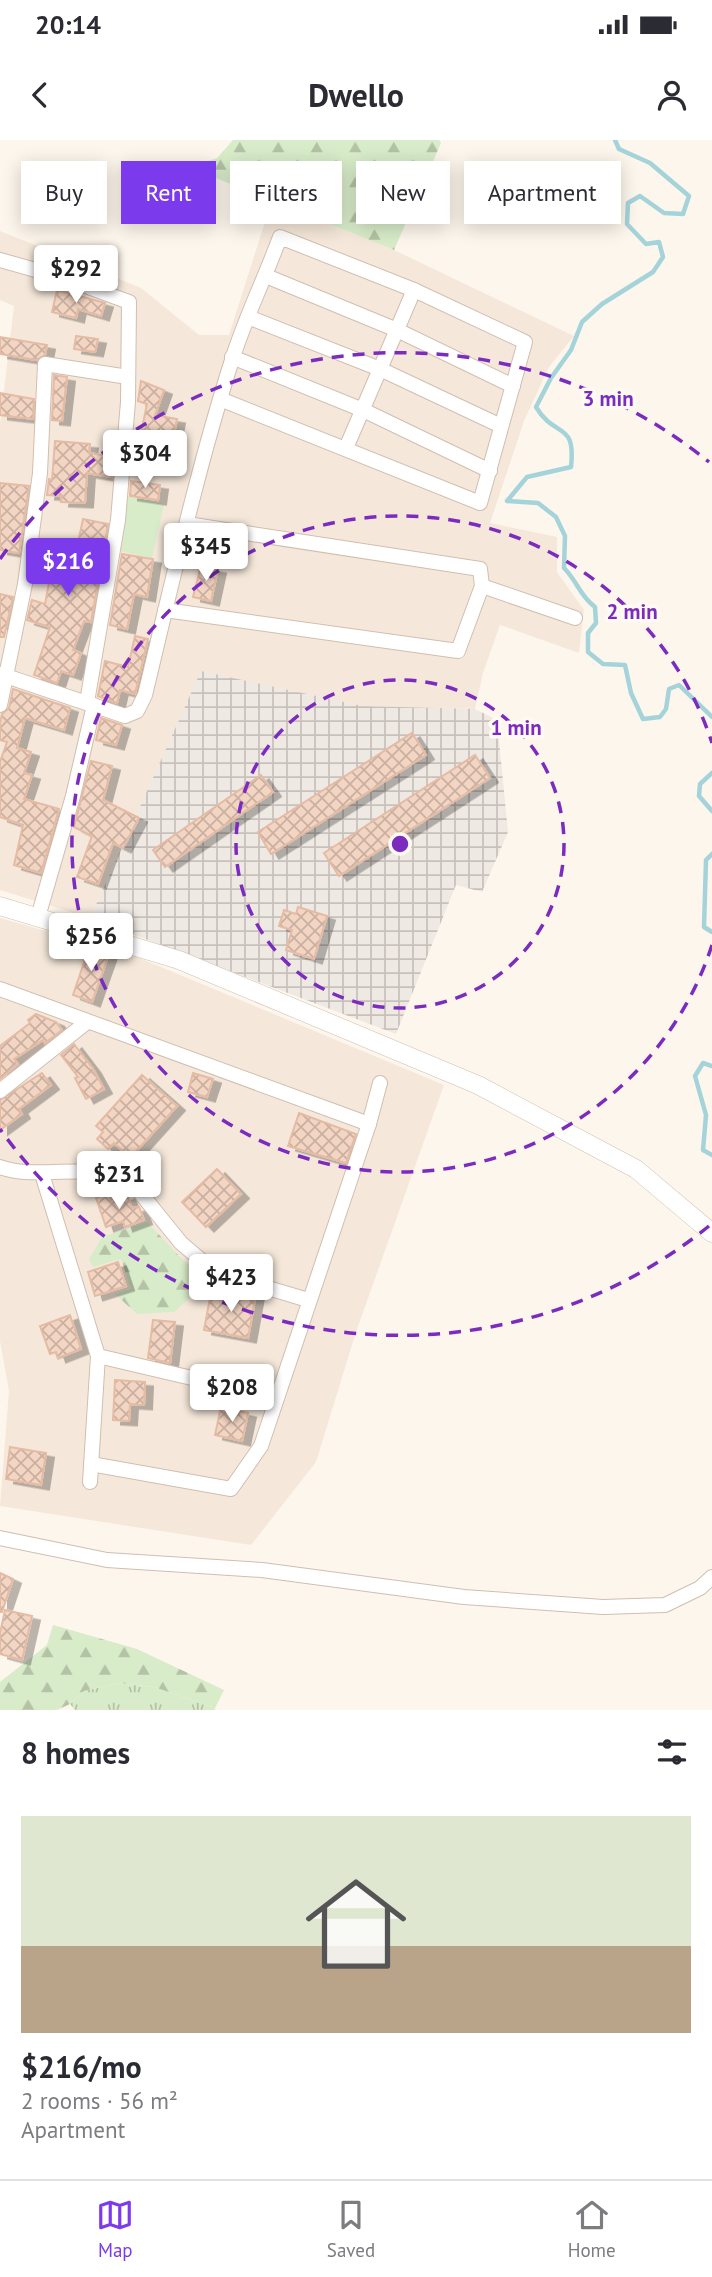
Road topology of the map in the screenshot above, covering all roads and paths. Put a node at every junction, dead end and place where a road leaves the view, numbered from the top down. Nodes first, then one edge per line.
1 (0, 260) edge
2 (266, 276) junction
3 (414, 290) junction
4 (248, 317) junction
5 (397, 330) junction
6 (232, 357) junction
7 (380, 369) junction
8 (128, 377) junction
9 (513, 386) junction
10 (220, 398) junction
11 (363, 410) junction
12 (501, 426) junction
13 (346, 448) junction
14 (490, 471) junction
15 (187, 524) junction
16 (482, 586) junction
17 (165, 610) junction
18 (575, 618) dead end
19 (3, 675) edge
20 (90, 704) junction
21 (0, 705) edge
22 (0, 906) edge
23 (38, 917) junction
24 (0, 989) edge
25 (87, 1022) junction
26 (380, 1083) dead end
27 (0, 1091) edge
28 (369, 1124) junction
29 (3, 1169) edge
30 (42, 1174) junction
31 (712, 1233) edge
32 (308, 1300) junction
33 (98, 1356) junction
34 (276, 1398) junction
35 (92, 1464) junction
36 (90, 1482) dead end
37 (0, 1538) edge
38 (712, 1577) edge

1 - 8 street
2 - 3 street
2 - 4 street
2 - 5 street
3 - 5 street
3 - 9 street
4 - 6 street
4 - 7 street
5 - 7 street
5 - 9 street
6 - 10 street
6 - 11 street
7 - 11 street
7 - 12 street
8 - 19 street
8 - 20 street
9 - 12 street
10 - 13 street
10 - 15 street
11 - 13 street
11 - 14 street
12 - 14 street
13 - 14 street
15 - 16 street
15 - 17 street
16 - 17 street
16 - 18 street
17 - 20 street
19 - 20 street
19 - 21 street
20 - 23 street
22 - 23 street
23 - 31 street
24 - 25 street
25 - 27 street
25 - 28 street
26 - 28 street
28 - 32 street
29 - 30 street
30 - 32 street
30 - 33 street
32 - 34 street
33 - 34 street
33 - 35 street
34 - 35 street
35 - 36 street
37 - 38 street

